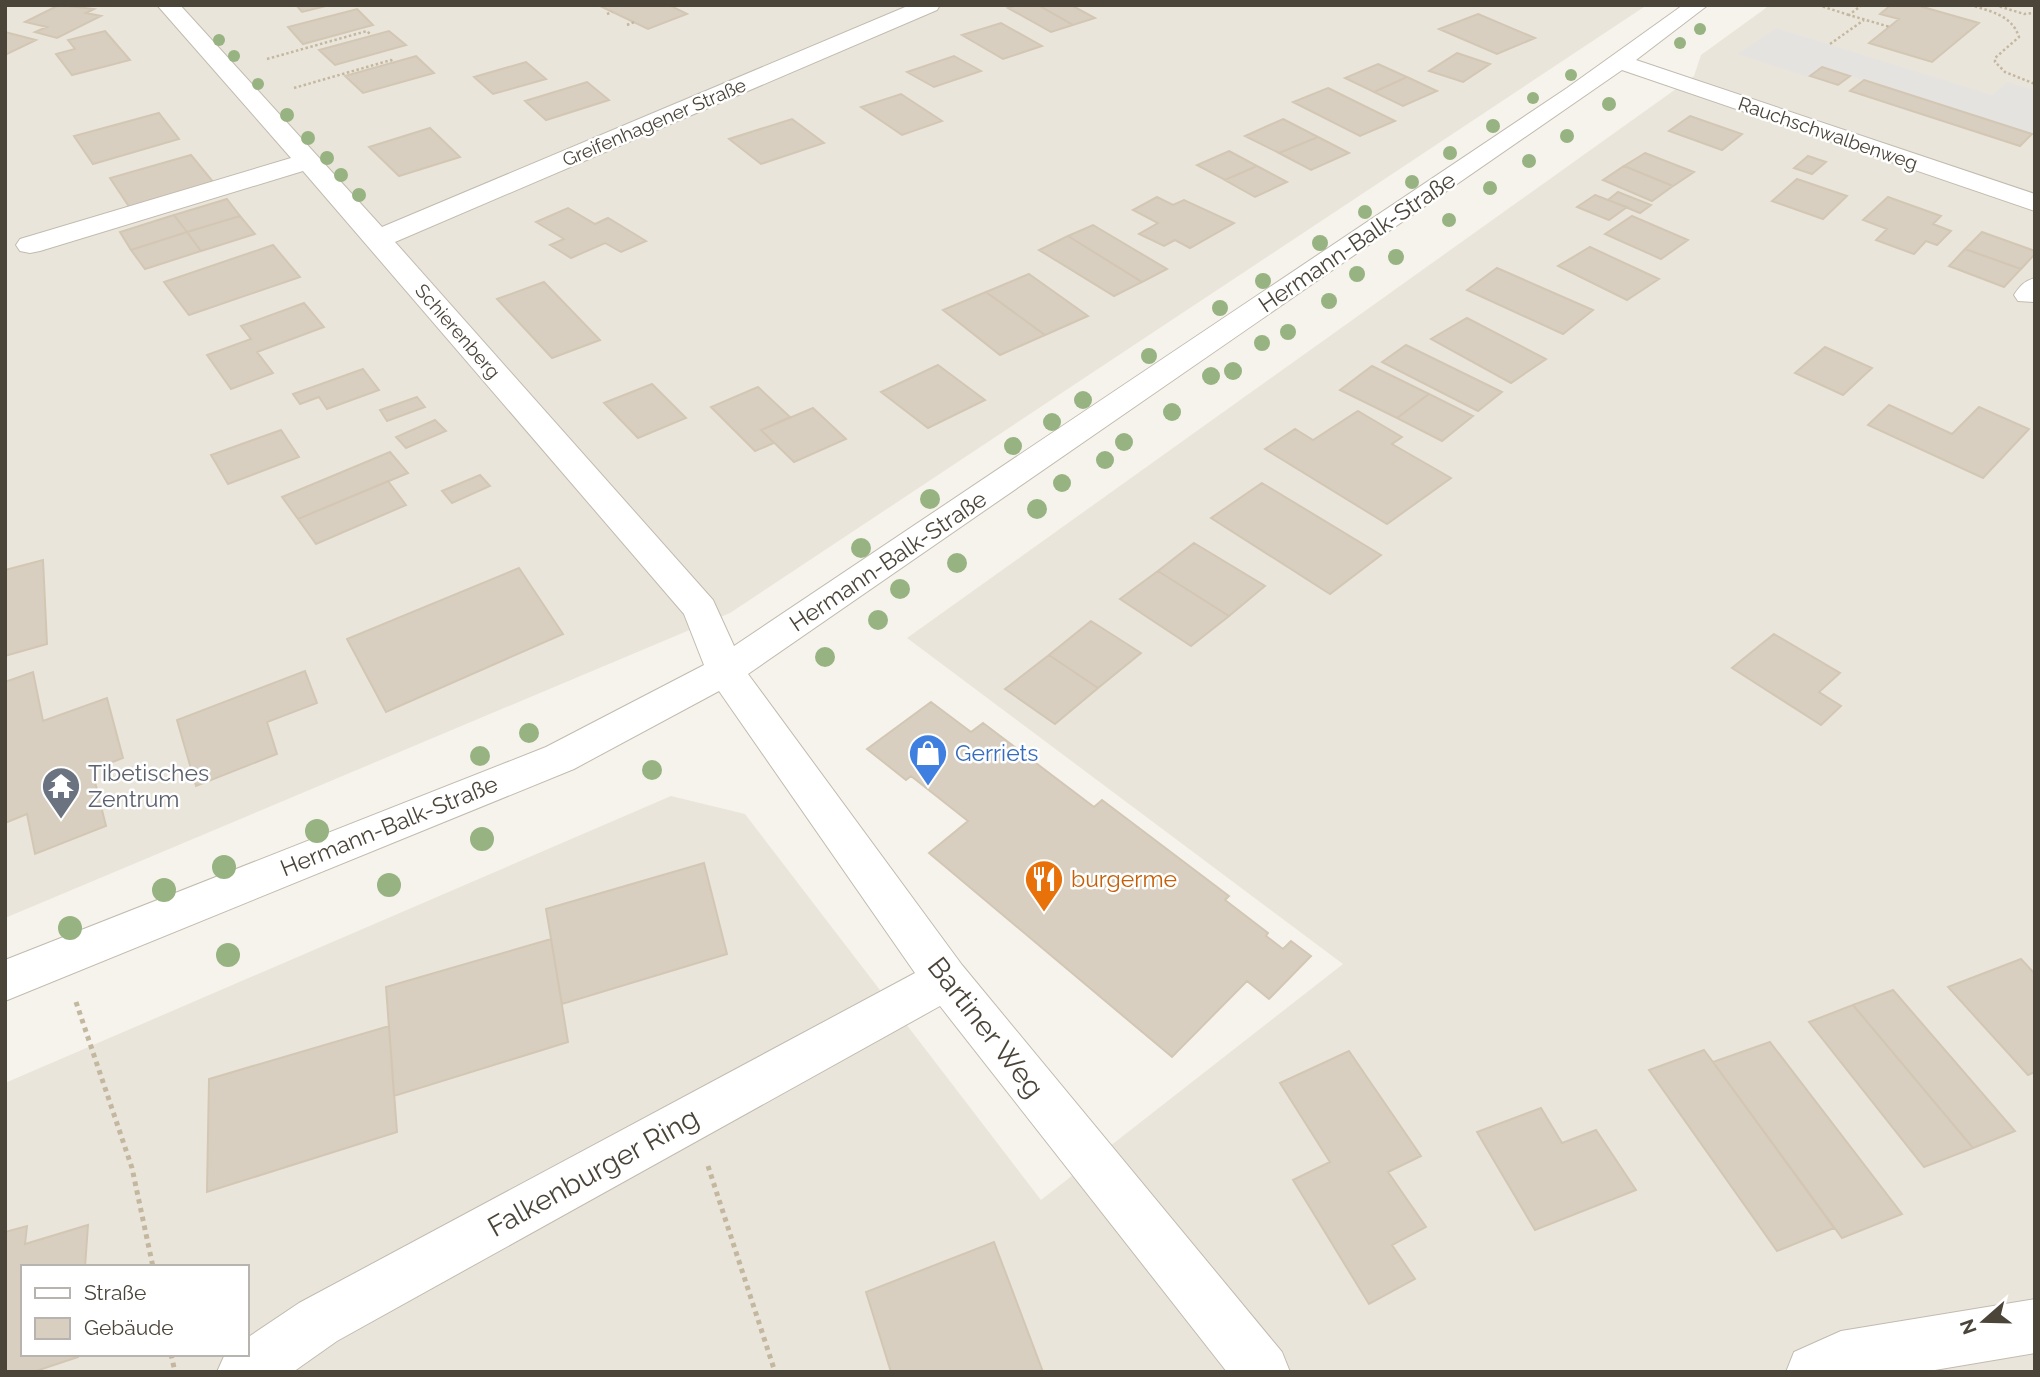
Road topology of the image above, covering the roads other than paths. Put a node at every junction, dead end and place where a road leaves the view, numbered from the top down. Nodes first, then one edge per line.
1 (168, 5) edge
2 (929, 5) edge
3 (1697, 5) edge
4 (1620, 62) junction
5 (308, 161) junction
6 (2034, 202) edge
7 (378, 239) junction
8 (30, 245) dead end
9 (725, 671) junction
10 (946, 979) junction
11 (5, 981) edge
12 (2035, 1326) edge
13 (245, 1372) edge
14 (1262, 1372) edge
15 (1814, 1372) edge

1 - 5 street, Schierenberg
2 - 7 street, Greifenhagener Straße
3 - 4 street, Hermann-Balk-Straße
4 - 6 street, Rauchschwalbenweg
4 - 9 street, Hermann-Balk-Straße
5 - 7 street, Schierenberg
5 - 8 street
7 - 9 street, Schierenberg
9 - 10 street, Bartiner Weg
9 - 11 street, Hermann-Balk-Straße
10 - 13 street, Falkenburger Ring
10 - 14 street, Bartiner Weg
12 - 15 street

